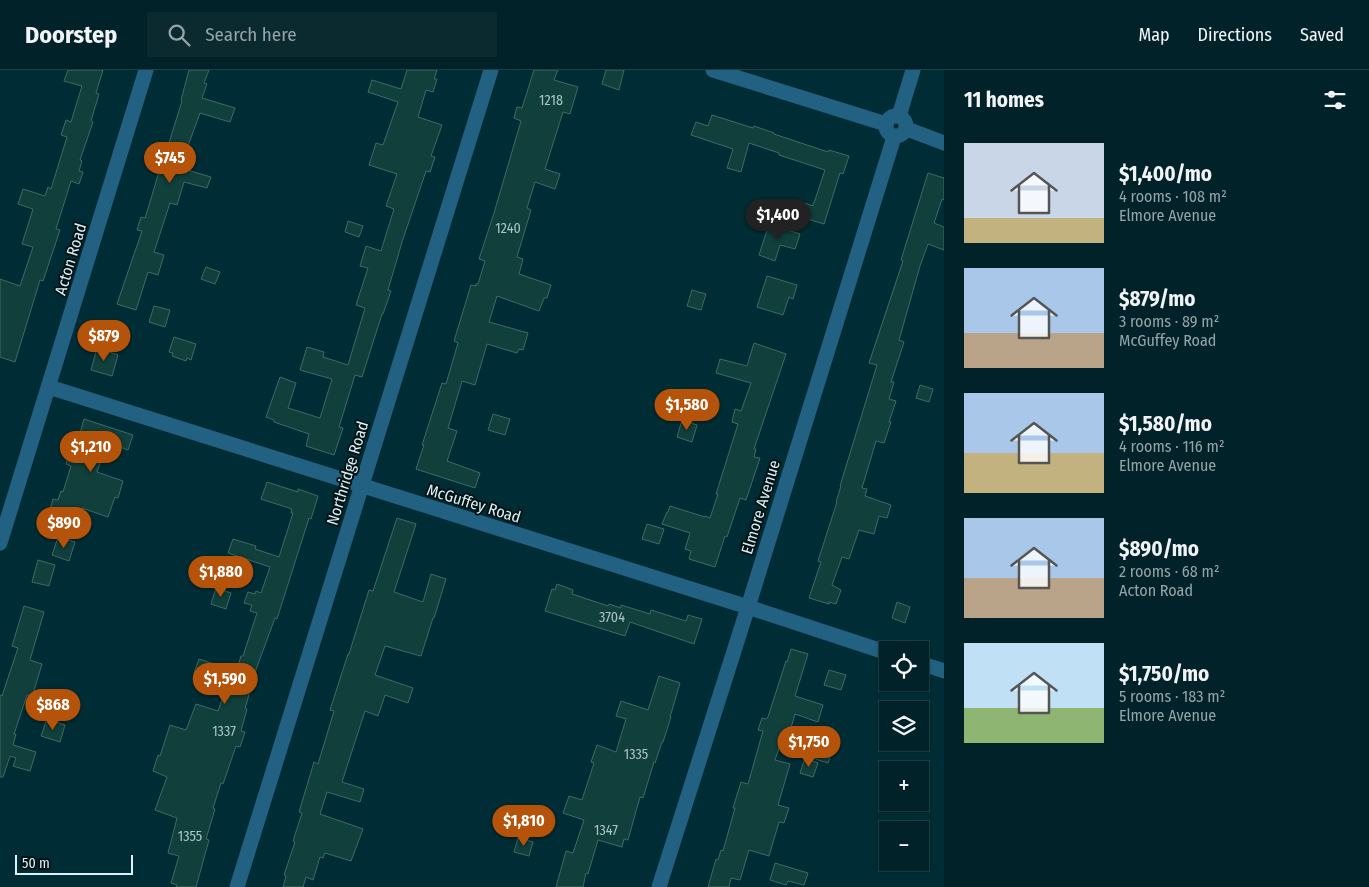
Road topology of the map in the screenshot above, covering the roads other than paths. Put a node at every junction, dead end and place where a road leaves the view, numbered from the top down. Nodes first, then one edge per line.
1 (146, 70) edge
2 (490, 70) edge
3 (713, 70) edge
4 (913, 70) edge
5 (896, 126) junction
6 (944, 143) edge
7 (49, 387) junction
8 (361, 486) junction
9 (0, 543) edge
10 (748, 607) junction
11 (879, 650) edge
12 (929, 666) edge
13 (944, 671) edge
14 (236, 887) edge
15 (659, 887) edge

1 - 7 street, Acton Road
2 - 8 street, Northridge Road
3 - 5 street
4 - 5 street, Elmore Avenue
5 - 6 street
5 - 10 street, Elmore Avenue
7 - 8 street, McGuffey Road
7 - 9 street, Acton Road
8 - 10 street, McGuffey Road
8 - 14 street, Northridge Road
10 - 11 street, McGuffey Road
10 - 15 street, Elmore Avenue
12 - 13 street

